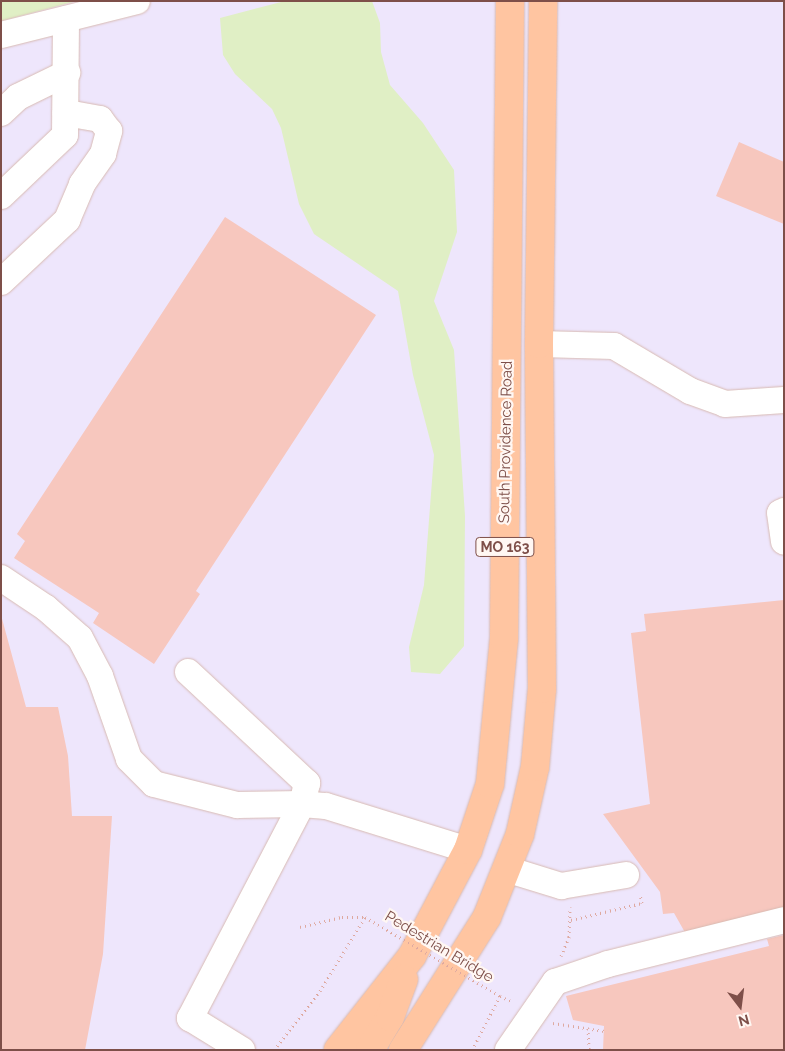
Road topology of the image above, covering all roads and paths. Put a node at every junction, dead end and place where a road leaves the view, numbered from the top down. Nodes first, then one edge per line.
1 (137, 1) edge
2 (510, 1) edge
3 (543, 1) edge
4 (66, 19) junction
5 (1, 35) edge
6 (67, 73) junction
7 (1, 113) edge
8 (66, 113) junction
9 (1, 196) edge
10 (1, 282) edge
11 (539, 344) junction
12 (784, 400) edge
13 (784, 511) edge
14 (784, 542) edge
15 (1, 578) edge
16 (188, 672) dead end
17 (302, 804) junction
18 (468, 850) junction
19 (506, 869) junction
20 (626, 876) dead end
21 (365, 916) junction
22 (784, 920) edge
23 (300, 927) dead end
24 (412, 956) junction
25 (500, 996) junction
26 (514, 1003) dead end
27 (550, 1022) dead end
28 (588, 1028) junction
29 (604, 1031) dead end
30 (242, 1050) edge
31 (274, 1050) edge
32 (338, 1050) edge
33 (370, 1050) edge
34 (403, 1050) edge
35 (472, 1050) edge
36 (508, 1050) edge
37 (589, 1050) edge

1 - 4 street
2 - 18 main road, South Providence Road / MO 163
3 - 11 main road, MO 163
4 - 5 street
4 - 6 street
6 - 7 street
6 - 8 street
8 - 9 street
8 - 10 street
11 - 12 street
11 - 19 main road, MO 163
13 - 14 street
15 - 17 street
16 - 17 street
17 - 18 street
17 - 30 street
18 - 24 main road, South Providence Road / MO 163
19 - 20 street
19 - 34 main road, MO 163
21 - 23 path
21 - 25 path, Pedestrian Bridge, bridge
21 - 31 path
22 - 36 street
24 - 32 main road, South Providence Road / MO 163
24 - 33 main road
25 - 26 path, Pedestrian Bridge
25 - 35 path
27 - 28 path
28 - 29 path
28 - 37 path

